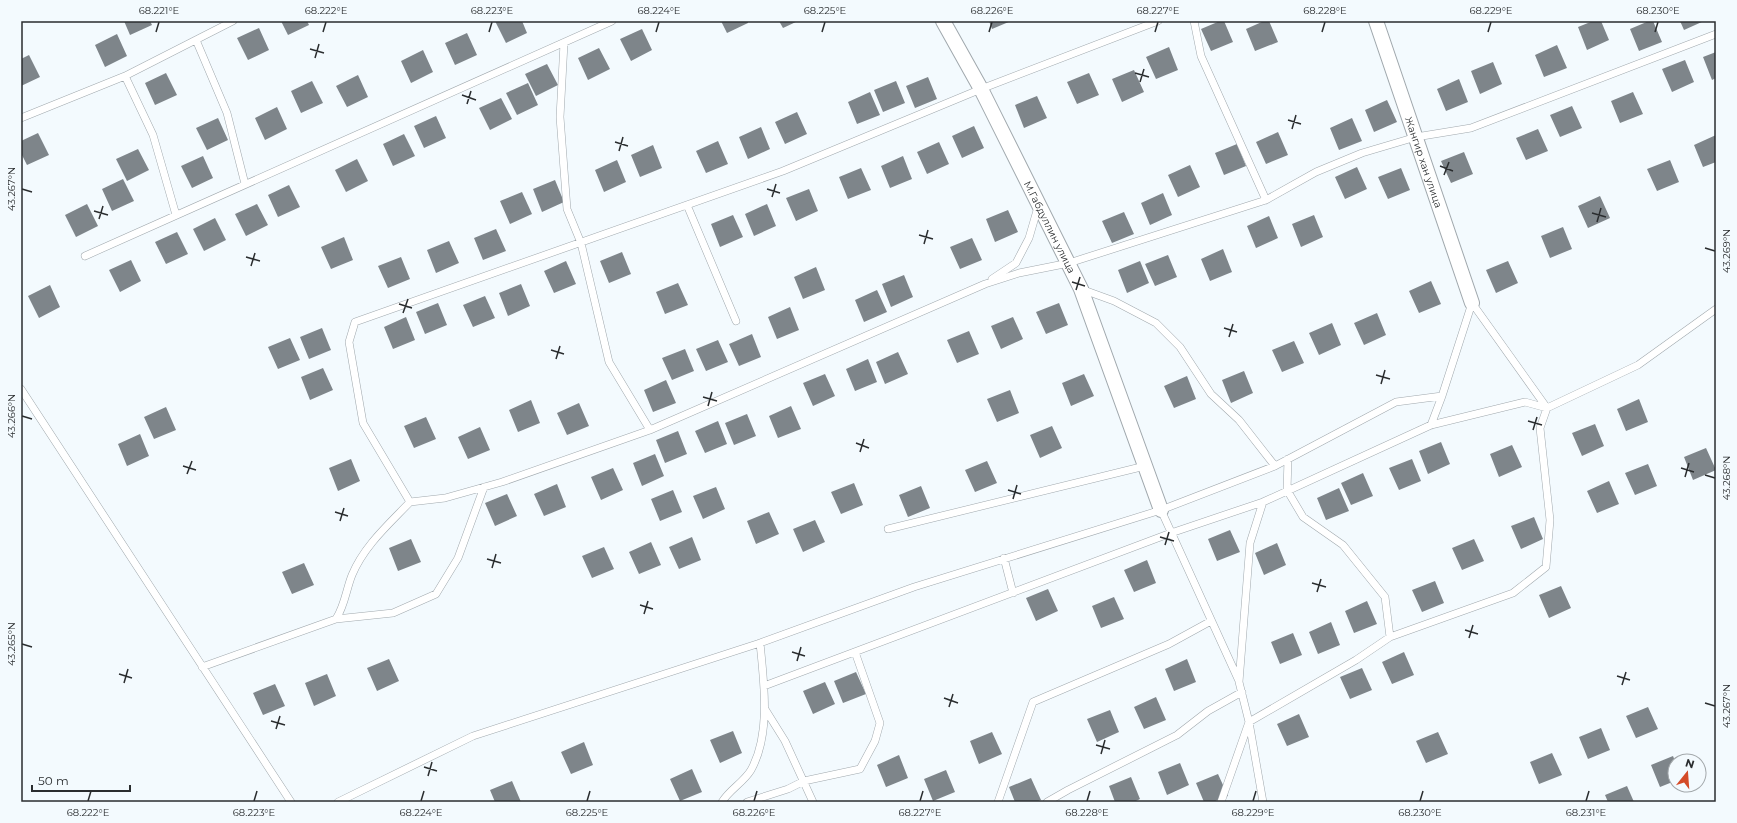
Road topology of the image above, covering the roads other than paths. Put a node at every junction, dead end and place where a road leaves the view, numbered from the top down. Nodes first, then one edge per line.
1 (233, 21) edge
2 (612, 21) edge
3 (943, 21) edge
4 (1158, 21) edge
5 (1194, 21) edge
6 (1376, 21) edge
7 (1716, 34) edge
8 (196, 40) junction
9 (564, 43) junction
10 (126, 76) junction
11 (981, 89) junction
12 (21, 118) edge
13 (1416, 137) junction
14 (245, 184) junction
15 (1266, 200) junction
16 (688, 205) junction
17 (1039, 205) junction
18 (176, 215) junction
19 (581, 243) junction
20 (85, 256) dead end
21 (1068, 263) junction
22 (985, 284) junction
23 (1081, 289) junction
24 (1472, 303) junction
25 (1716, 309) edge
26 (736, 321) dead end
27 (21, 389) edge
28 (1442, 396) junction
29 (1547, 408) junction
30 (1431, 426) junction
31 (650, 430) junction
32 (1288, 459) junction
33 (1145, 466) junction
34 (1275, 466) junction
35 (484, 487) junction
36 (1287, 490) junction
37 (410, 502) junction
38 (1263, 502) junction
39 (1160, 510) junction
40 (888, 529) dead end
41 (1171, 533) junction
42 (1004, 558) junction
43 (1013, 593) junction
44 (336, 619) junction
45 (1211, 621) junction
46 (1390, 638) junction
47 (760, 643) junction
48 (855, 652) junction
49 (202, 667) junction
50 (1239, 682) junction
51 (764, 686) junction
52 (1242, 692) junction
53 (765, 709) junction
54 (1249, 722) junction
55 (804, 780) junction
56 (291, 802) edge
57 (338, 802) edge
58 (722, 802) edge
59 (747, 802) edge
60 (813, 802) edge
61 (998, 802) edge
62 (1047, 802) edge
63 (1221, 802) edge
64 (1263, 802) edge

1 - 8 lane
2 - 9 lane
3 - 11 street, М.Габдуллин улица
4 - 11 lane
5 - 15 lane
6 - 13 street, Жангир хан улица
7 - 13 lane
8 - 10 lane
8 - 14 lane
9 - 14 lane
9 - 19 lane
10 - 12 lane
10 - 18 lane
11 - 16 lane
11 - 17 street, М.Габдуллин улица
13 - 15 lane
13 - 24 street, Жангир хан улица
14 - 18 lane
15 - 21 lane
16 - 19 lane
16 - 26 lane
17 - 21 street, М.Габдуллин улица
17 - 22 lane
18 - 20 lane
19 - 31 lane
19 - 37 lane
21 - 22 lane
21 - 23 street, М.Габдуллин улица
22 - 31 lane
23 - 33 street, М.Габдуллин улица
23 - 34 lane
24 - 28 lane
24 - 29 lane
25 - 29 lane
27 - 49 lane
28 - 30 lane
28 - 32 lane
29 - 30 lane
29 - 46 lane
30 - 36 lane
31 - 35 lane
32 - 34 lane
32 - 36 lane
33 - 39 street, М.Габдуллин улица
33 - 40 lane
34 - 39 lane
35 - 37 lane
35 - 44 lane
36 - 38 lane
36 - 46 lane
37 - 44 lane
38 - 41 lane
38 - 50 lane
39 - 41 lane
39 - 42 lane
41 - 43 lane
41 - 45 lane
42 - 43 lane
42 - 47 lane
43 - 48 lane
44 - 49 lane
45 - 50 lane
45 - 61 lane
46 - 54 lane
47 - 51 lane
47 - 57 lane
48 - 51 lane
48 - 55 lane
49 - 56 lane
50 - 52 lane
51 - 53 lane
52 - 54 lane
52 - 62 lane
53 - 55 lane
53 - 58 lane
54 - 63 lane
54 - 64 lane
55 - 59 lane
55 - 60 lane

